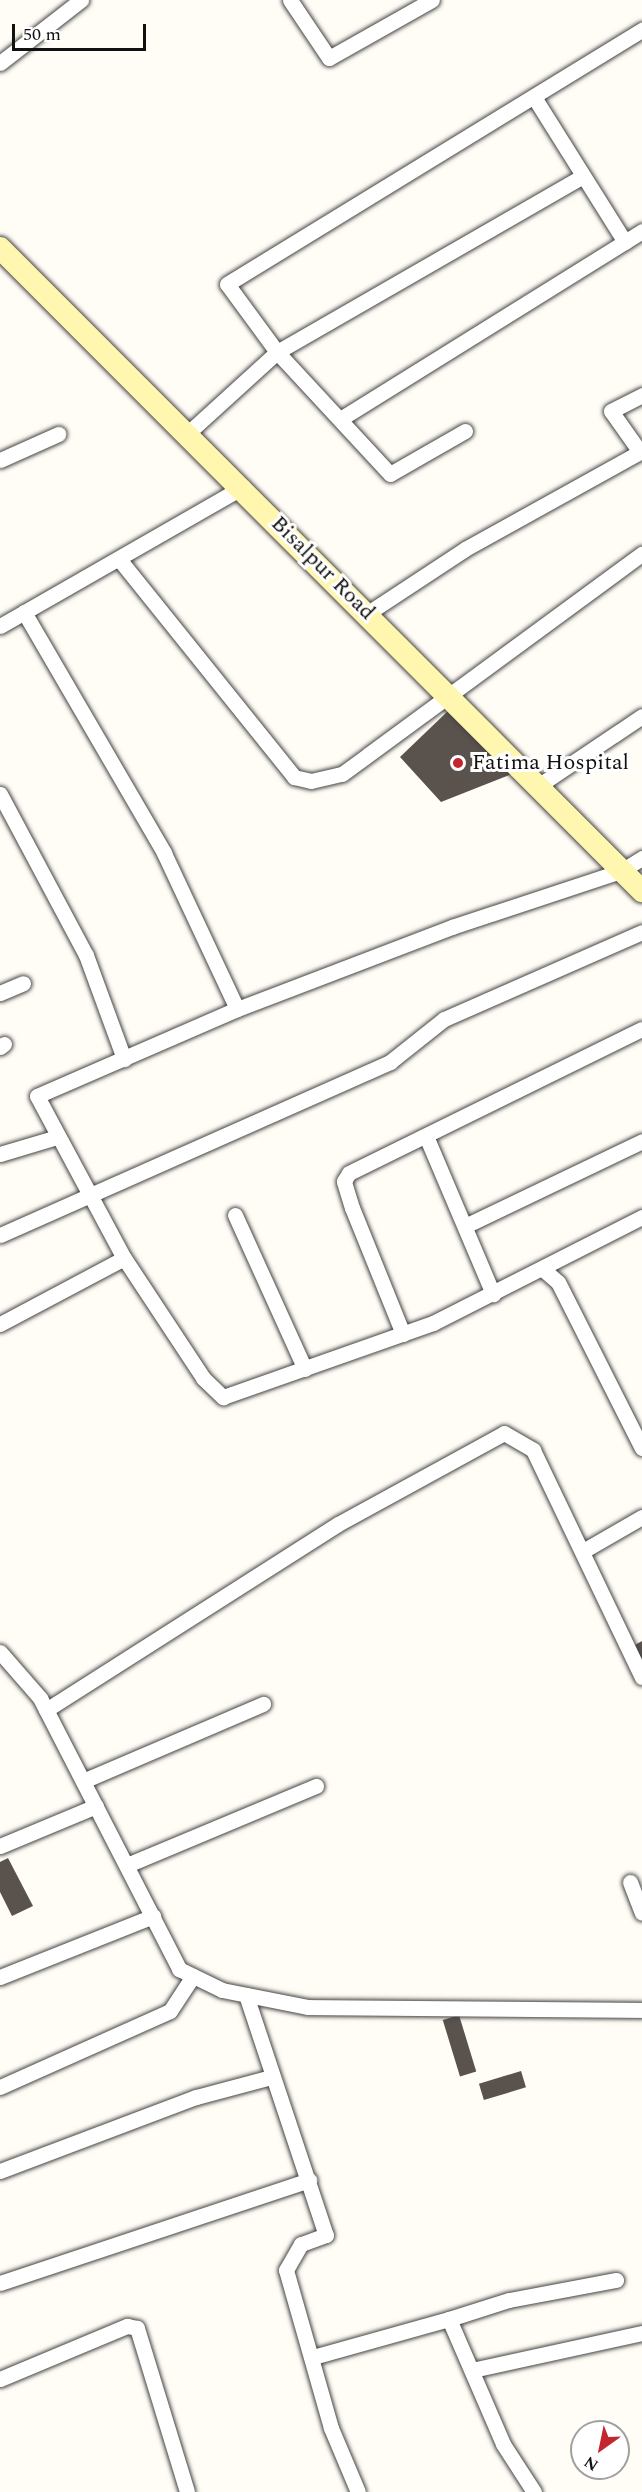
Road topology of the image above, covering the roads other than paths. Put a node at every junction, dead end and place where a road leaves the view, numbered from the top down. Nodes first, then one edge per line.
1 (81, 0) edge
2 (290, 0) edge
3 (432, 0) edge
4 (642, 30) edge
5 (0, 63) edge
6 (534, 97) junction
7 (583, 176) junction
8 (642, 231) edge
9 (625, 242) junction
10 (0, 248) edge
11 (277, 352) junction
12 (642, 395) edge
13 (342, 418) junction
14 (465, 431) dead end
15 (188, 433) junction
16 (58, 434) dead end
17 (0, 460) edge
18 (243, 487) junction
19 (642, 554) edge
20 (119, 559) junction
21 (24, 612) junction
22 (368, 613) junction
23 (0, 626) edge
24 (447, 694) junction
25 (642, 716) edge
26 (538, 786) junction
27 (0, 794) edge
28 (642, 858) edge
29 (621, 871) junction
30 (642, 891) edge
31 (642, 932) edge
32 (23, 983) dead end
33 (0, 993) edge
34 (237, 1009) junction
35 (642, 1029) edge
36 (124, 1059) junction
37 (426, 1136) junction
38 (57, 1137) junction
39 (642, 1141) edge
40 (0, 1154) edge
41 (87, 1192) junction
42 (235, 1215) dead end
43 (642, 1216) edge
44 (467, 1225) junction
45 (0, 1235) edge
46 (124, 1258) junction
47 (544, 1270) junction
48 (493, 1294) junction
49 (0, 1324) edge
50 (403, 1334) junction
51 (305, 1369) junction
52 (642, 1448) edge
53 (642, 1517) edge
54 (583, 1551) junction
55 (0, 1652) edge
56 (642, 1677) edge
57 (263, 1704) dead end
58 (46, 1710) junction
59 (83, 1781) junction
60 (316, 1786) dead end
61 (96, 1806) junction
62 (0, 1846) edge
63 (127, 1865) junction
64 (630, 1882) dead end
65 (642, 1913) edge
66 (153, 1916) junction
67 (193, 1976) junction
68 (0, 1977) edge
69 (246, 1995) junction
70 (642, 2010) edge
71 (272, 2078) junction
72 (0, 2087) edge
73 (0, 2171) edge
74 (309, 2180) junction
75 (616, 2280) dead end
76 (0, 2283) edge
77 (449, 2319) junction
78 (642, 2333) edge
79 (313, 2357) junction
80 (472, 2370) junction
81 (0, 2379) edge
82 (186, 2492) edge
83 (358, 2492) edge
84 (534, 2492) edge

1 - 5 street
2 - 3 street
4 - 6 street
6 - 7 street
6 - 11 street
7 - 9 street
7 - 11 street
8 - 9 street
9 - 13 street
10 - 15 main road, Bisalpur Road
11 - 13 street
11 - 15 street
12 - 22 street
13 - 14 street
15 - 18 main road, Bisalpur Road
16 - 17 street
18 - 20 street
18 - 22 main road, Bisalpur Road
19 - 24 street
20 - 21 street
20 - 24 street
21 - 23 street
21 - 34 street
22 - 24 main road, Bisalpur Road
24 - 26 main road, Bisalpur Road
25 - 26 street
26 - 29 main road, Bisalpur Road
27 - 36 street
28 - 29 street
29 - 30 main road, Bisalpur Road
29 - 34 street
31 - 41 street
32 - 33 street
34 - 36 street
35 - 37 street
36 - 38 street
37 - 44 street
37 - 50 street
38 - 40 street
38 - 41 street
39 - 44 street
41 - 45 street
41 - 46 street
42 - 51 street
43 - 47 street
44 - 48 street
46 - 49 street
46 - 51 street
47 - 48 street
47 - 52 street
48 - 50 street
50 - 51 street
53 - 54 street
54 - 56 street
54 - 58 street
55 - 58 street
57 - 59 street
58 - 59 street
59 - 61 street
60 - 63 street
61 - 62 street
61 - 63 street
63 - 66 street
64 - 65 street
66 - 67 street
66 - 68 street
67 - 69 street
67 - 72 street
69 - 70 street
69 - 71 street
71 - 73 street
71 - 74 street
74 - 76 street
74 - 79 street
75 - 77 street
77 - 79 street
77 - 80 street
78 - 80 street
79 - 83 street
80 - 84 street
81 - 82 street

